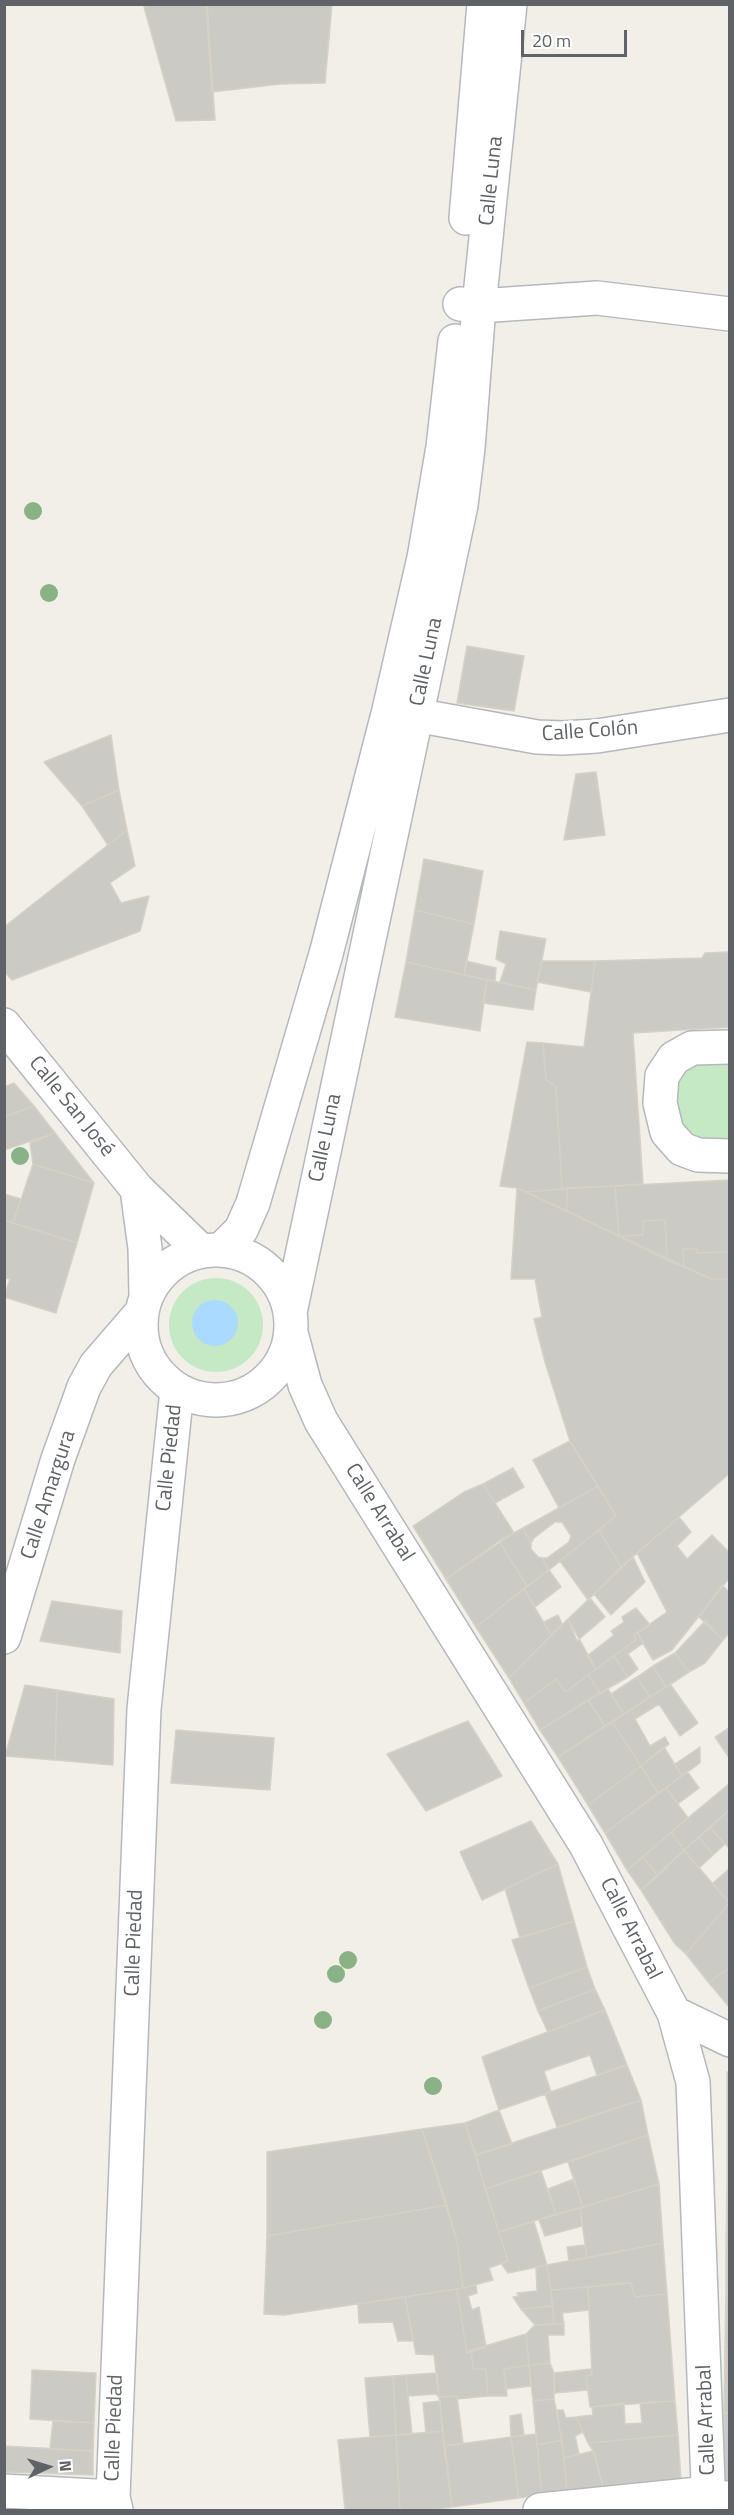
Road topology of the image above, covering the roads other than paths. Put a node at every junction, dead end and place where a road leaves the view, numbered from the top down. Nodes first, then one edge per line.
1 (484, 4) edge
2 (510, 4) edge
3 (469, 305) junction
4 (729, 314) edge
5 (402, 713) junction
6 (729, 715) edge
7 (4, 1025) edge
8 (729, 1047) edge
9 (729, 1156) edge
10 (136, 1189) junction
11 (211, 1249) junction
12 (144, 1304) junction
13 (291, 1322) junction
14 (166, 1380) junction
15 (262, 1385) junction
16 (84, 1387) junction
17 (321, 1421) junction
18 (4, 1637) edge
19 (674, 2013) junction
20 (729, 2040) edge
21 (4, 2491) edge
22 (716, 2500) edge
23 (114, 2504) edge
24 (540, 2511) edge

1 - 3 street, Calle Luna
2 - 3 street, Calle Luna
3 - 4 street
3 - 5 street, Calle Luna
5 - 6 street, Calle Colón
5 - 11 street, Calle Luna
5 - 13 street, Calle Luna
7 - 10 street, Calle San José
8 - 9 street
10 - 11 street, Calle San José
10 - 12 street
11 - 12 street
11 - 13 street
12 - 14 street
12 - 16 street, Calle Amargura
13 - 15 street
13 - 17 street, Calle Arrabal
14 - 15 street
14 - 16 street
14 - 23 street, Calle Piedad
15 - 17 street, Calle Arrabal
16 - 18 street, Calle Amargura
17 - 19 street, Calle Arrabal
19 - 20 street
19 - 22 street, Calle Arrabal
21 - 23 street
22 - 24 street

